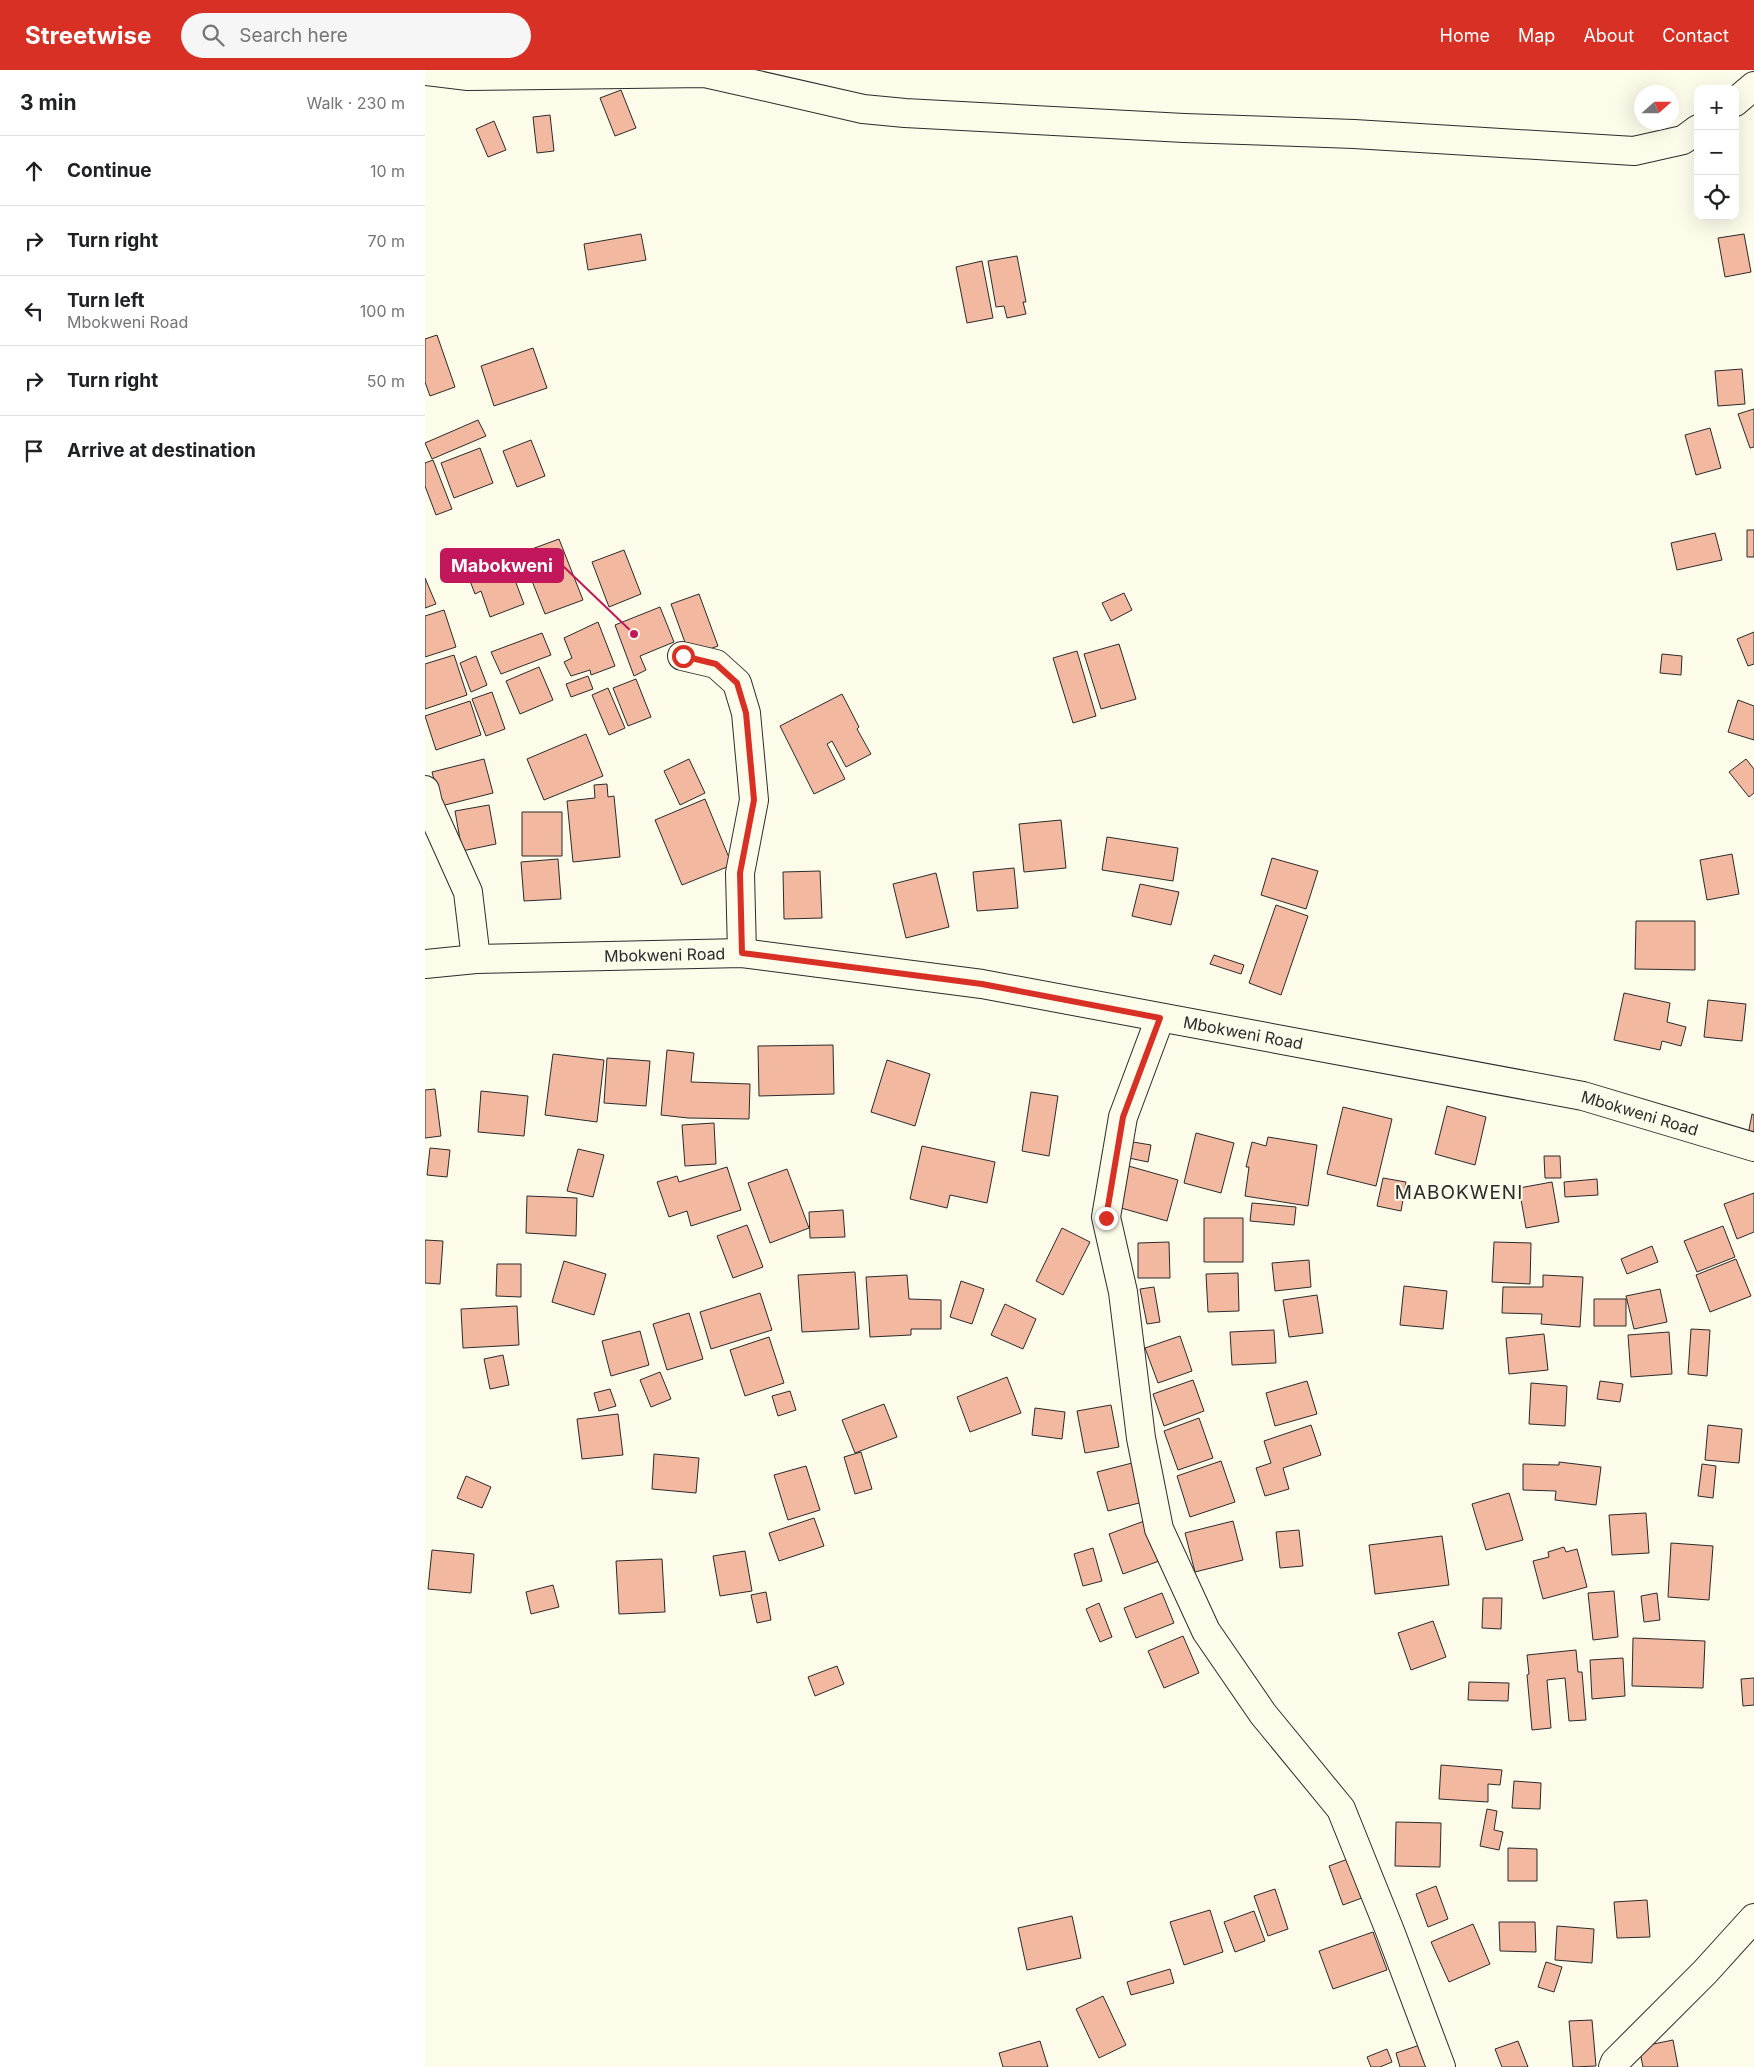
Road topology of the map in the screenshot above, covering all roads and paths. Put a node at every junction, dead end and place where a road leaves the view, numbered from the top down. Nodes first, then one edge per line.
1 (425, 71) edge
2 (1754, 86) edge
3 (1739, 99) edge
4 (1697, 130) edge
5 (683, 656) dead end
6 (425, 790) edge
7 (742, 953) junction
8 (476, 959) junction
9 (425, 964) edge
10 (1160, 1018) junction
11 (1754, 1147) edge
12 (1754, 1918) edge
13 (1441, 2067) edge
14 (1613, 2067) edge

1 - 4 street
2 - 3 street
5 - 7 street
6 - 8 street
7 - 8 street, Mbokweni Road
7 - 10 street, Mbokweni Road
8 - 9 street, Mbokweni Road
10 - 11 street, Mbokweni Road
10 - 13 street
12 - 14 street

